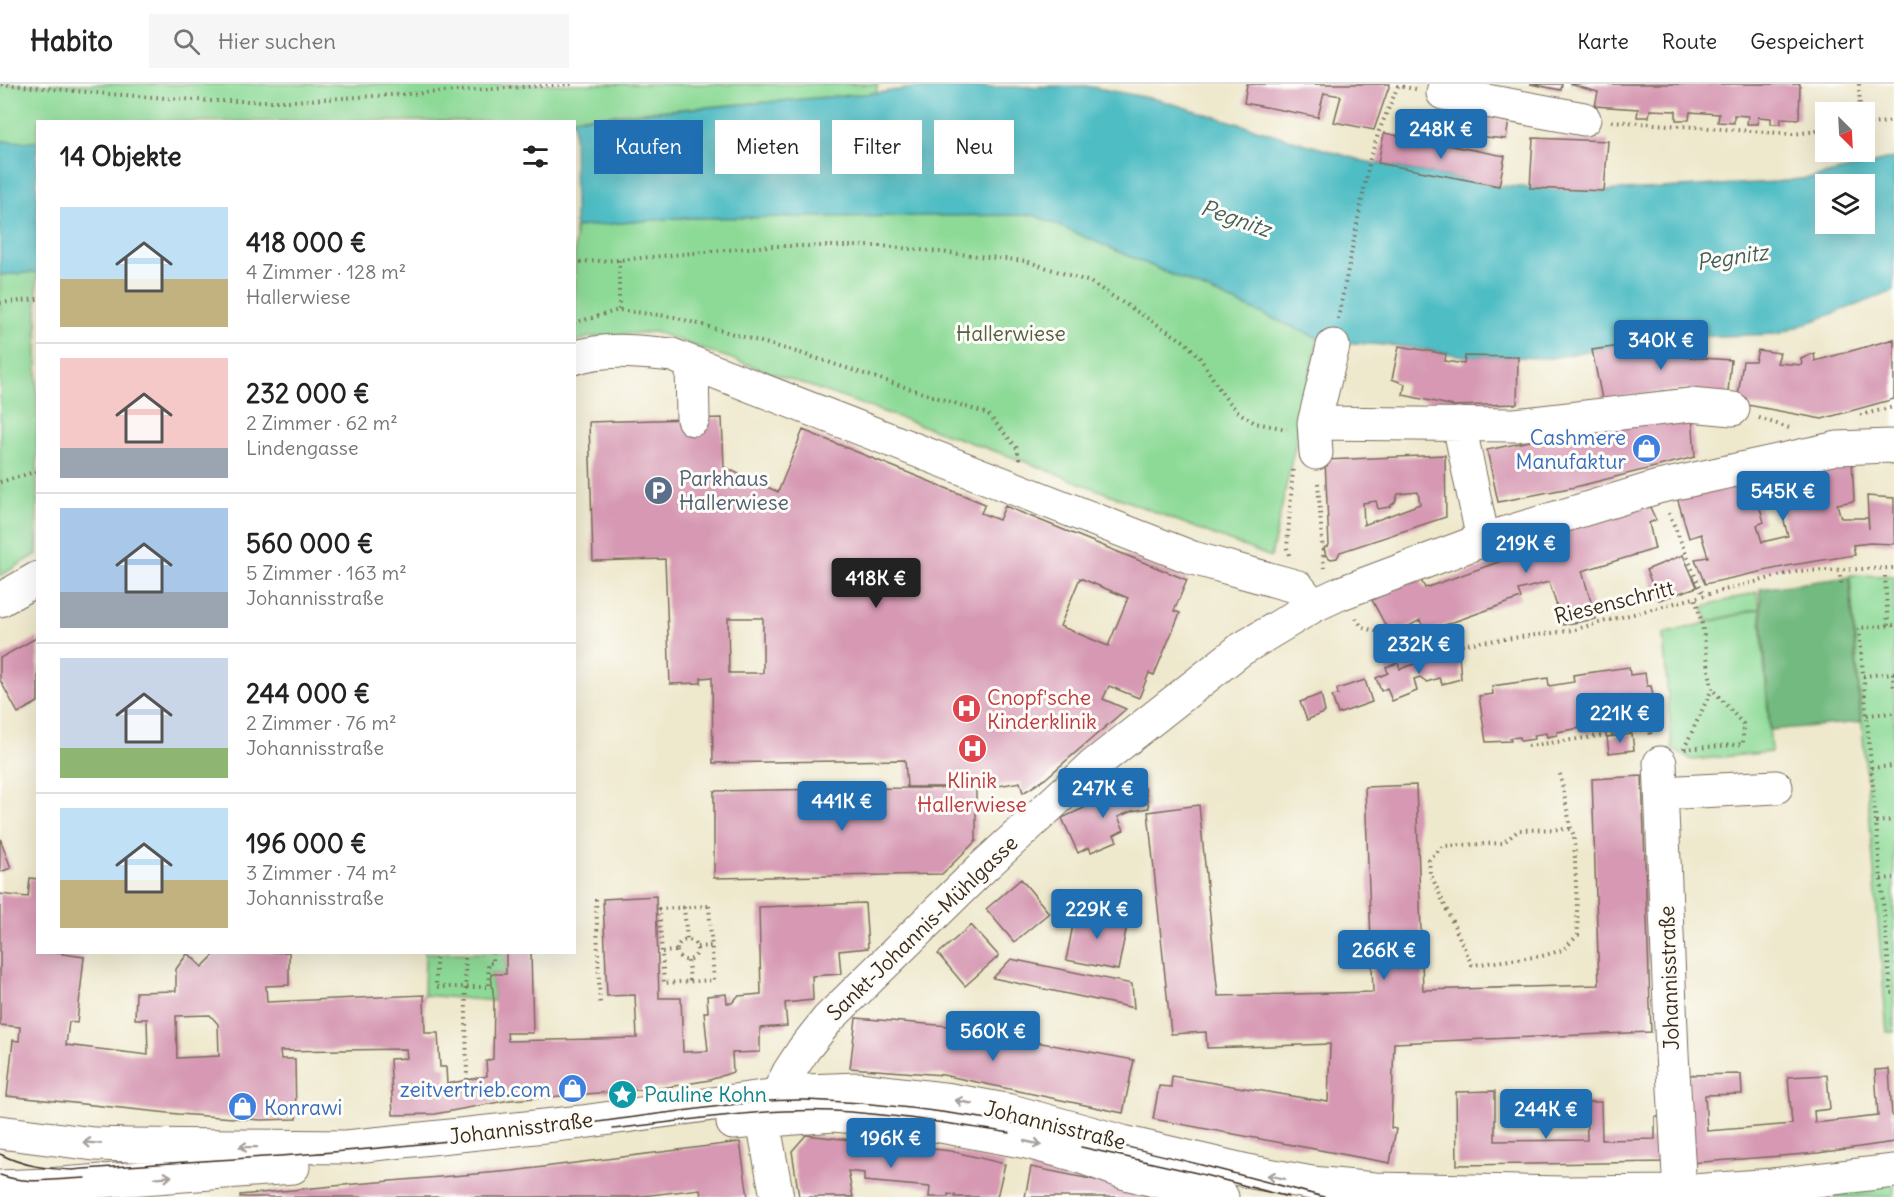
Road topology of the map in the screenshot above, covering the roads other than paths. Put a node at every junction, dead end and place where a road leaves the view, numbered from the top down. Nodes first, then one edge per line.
1 (1444, 88) edge
2 (1584, 119) road end
3 (1333, 346) road end
4 (576, 357) edge
5 (692, 363) junction
6 (1733, 409) dead end
7 (693, 419) dead end
8 (1459, 424) junction
9 (1893, 445) edge
10 (1483, 540) junction
11 (36, 579) edge
12 (1305, 597) junction
13 (0, 600) edge
14 (1776, 787) dead end
15 (772, 1107) junction
16 (0, 1132) edge
17 (1894, 1171) edge
18 (0, 1187) edge
19 (1680, 1192) junction
20 (1375, 1193) edge
21 (1563, 1195) edge
22 (777, 1197) edge
23 (1222, 1197) edge

1 - 2 street
3 - 8 street
4 - 5 street
5 - 7 street
5 - 12 street
6 - 8 street
8 - 10 street
9 - 10 street, Sankt-Johannis-Mühlgasse
10 - 12 street, Sankt-Johannis-Mühlgasse
11 - 13 street
12 - 15 street, Sankt-Johannis-Mühlgasse
14 - 19 street, Johannisstraße
15 -> 16 street, Johannisstraße
18 -> 15 street, Johannisstraße
20 -> 15 street, Johannisstraße
15 - 22 street
15 -> 23 street, Johannisstraße
17 - 19 street, Johannisstraße
19 - 21 street, Johannisstraße
20 - 21 street, Johannisstraße

